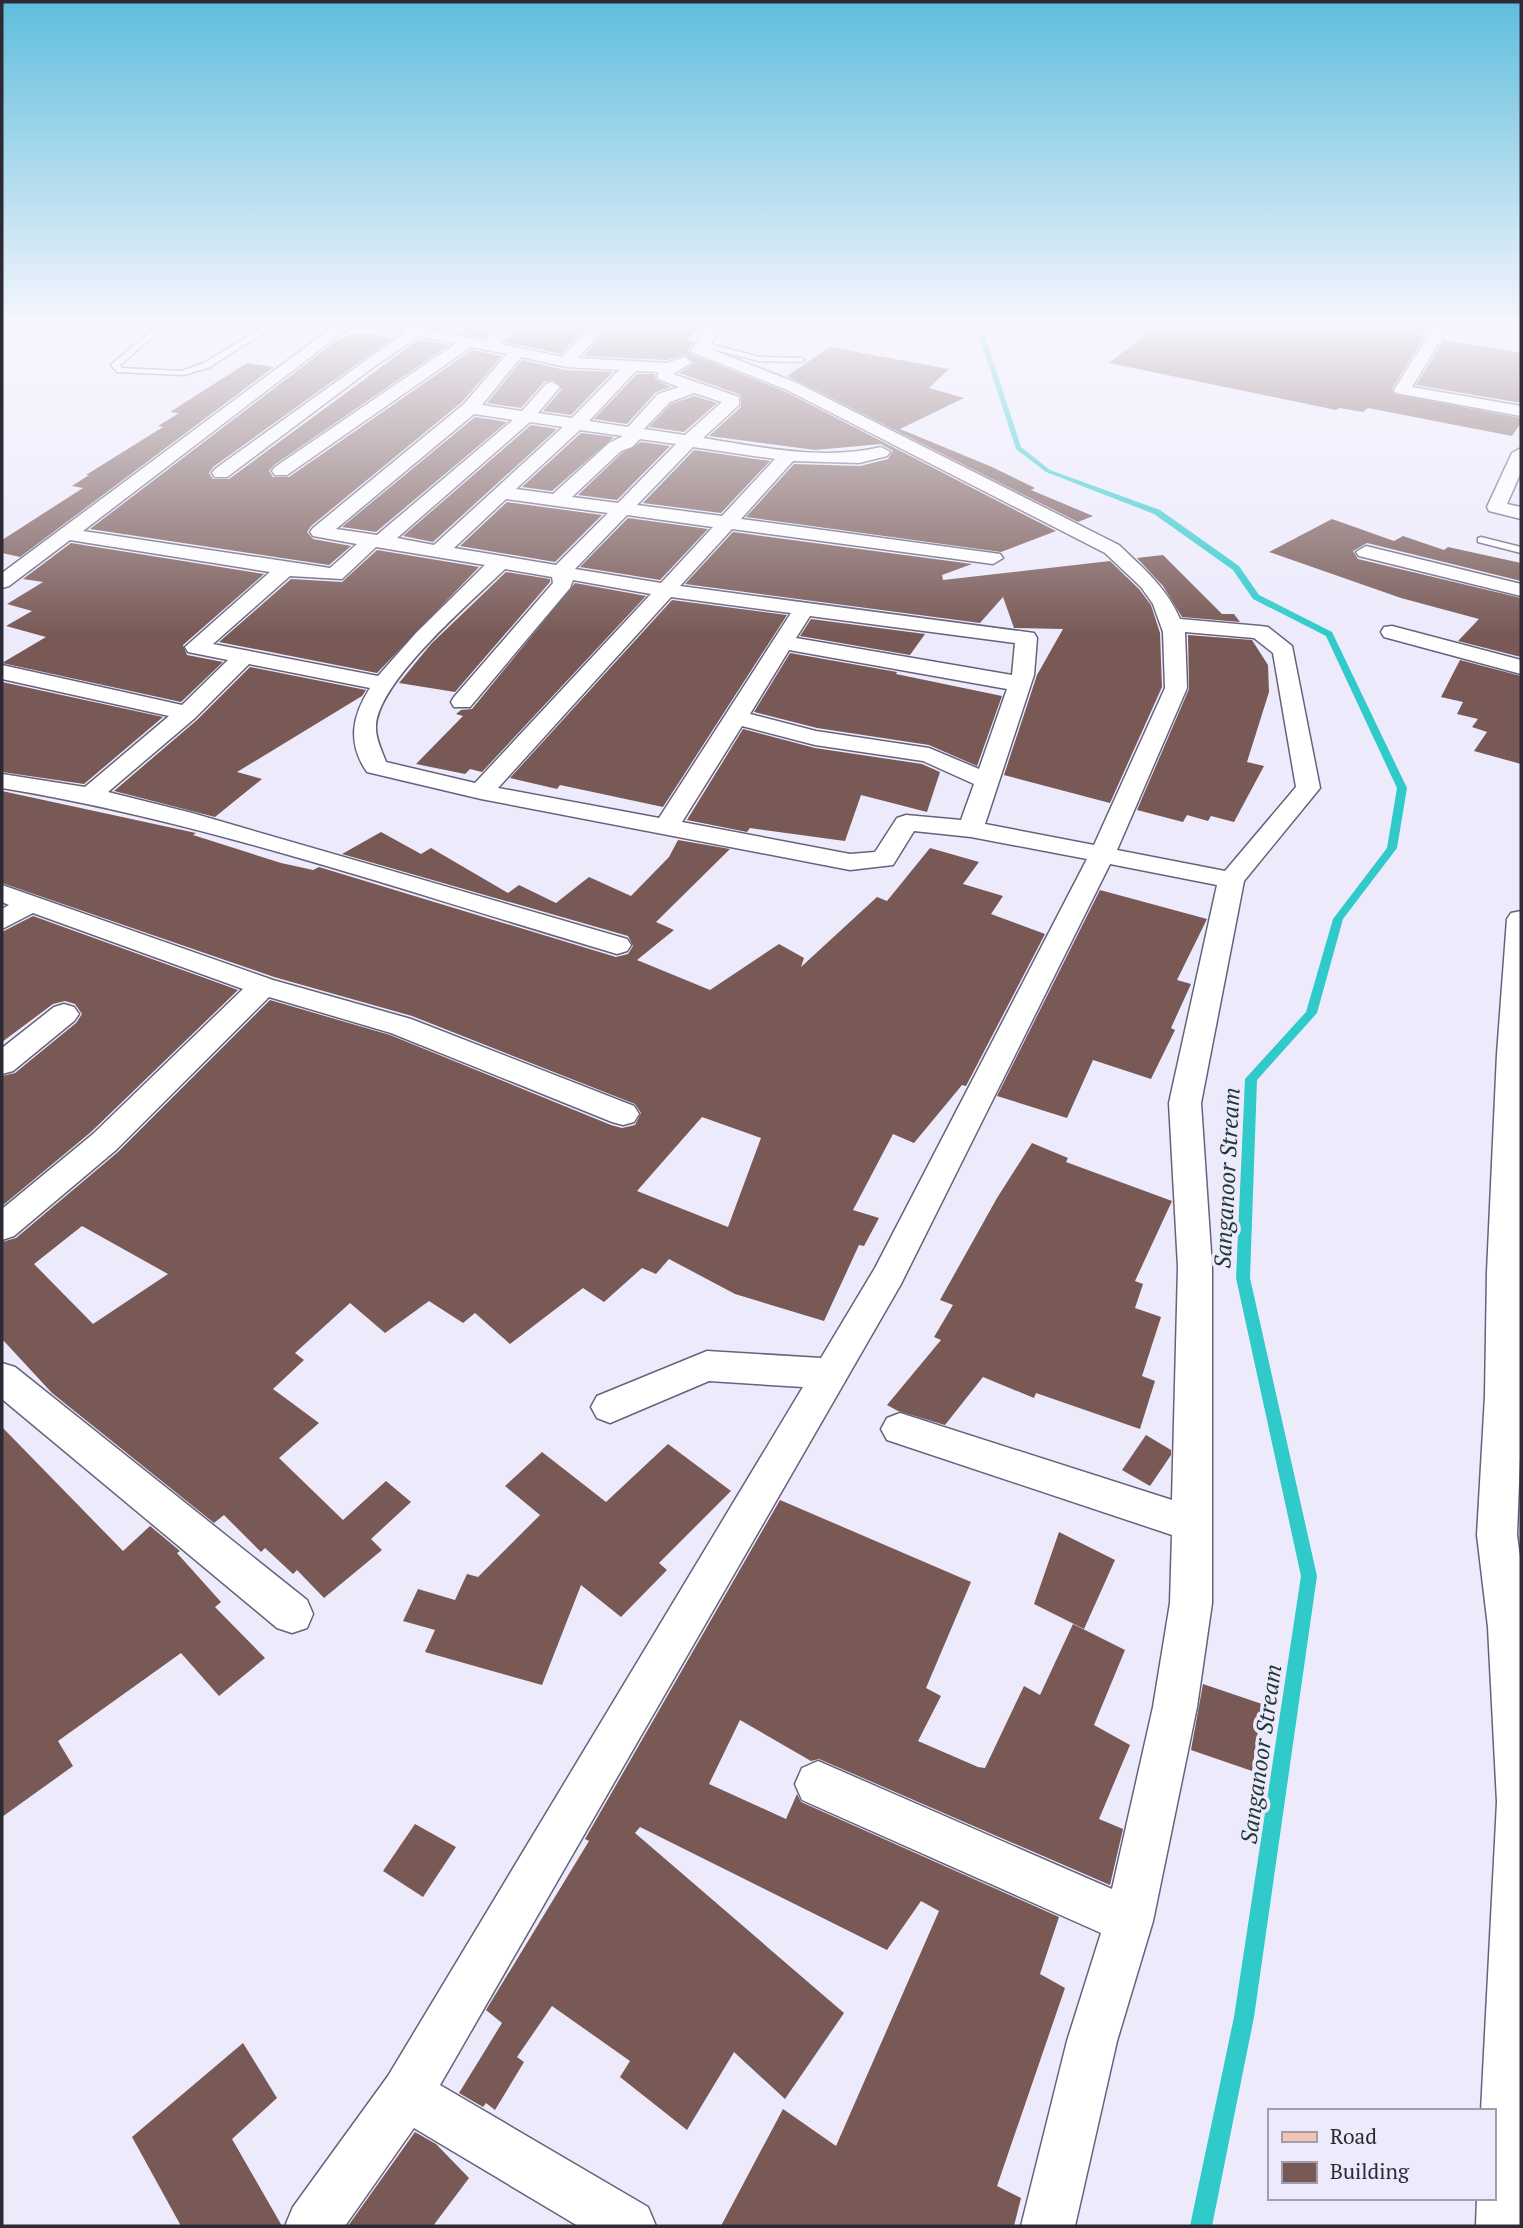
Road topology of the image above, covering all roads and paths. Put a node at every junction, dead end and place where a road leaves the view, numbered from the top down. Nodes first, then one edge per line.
1 (209, 427) edge
2 (283, 427) edge
3 (345, 427) edge
4 (447, 427) edge
5 (514, 427) edge
6 (574, 427) edge
7 (596, 427) edge
8 (639, 427) edge
9 (704, 427) edge
10 (871, 427) edge
11 (634, 433) junction
12 (689, 441) junction
13 (881, 452) dead end
14 (1521, 453) edge
15 (788, 456) junction
16 (281, 471) dead end
17 (221, 473) dead end
18 (503, 493) junction
19 (559, 499) junction
20 (625, 507) junction
21 (1521, 513) edge
22 (732, 521) junction
23 (66, 534) junction
24 (1481, 540) dead end
25 (377, 541) junction
26 (1521, 550) edge
27 (439, 551) junction
28 (1366, 552) dead end
29 (993, 558) dead end
30 (500, 562) junction
31 (286, 569) junction
32 (561, 572) junction
33 (2, 582) edge
34 (665, 590) junction
35 (1521, 590) edge
36 (804, 609) junction
37 (1172, 625) junction
38 (1392, 632) dead end
39 (783, 642) junction
40 (244, 656) junction
41 (1521, 667) edge
42 (2, 672) edge
43 (381, 683) junction
44 (1020, 685) junction
45 (462, 702) dead end
46 (187, 713) junction
47 (736, 717) junction
48 (2, 780) edge
49 (987, 781) junction
50 (481, 792) junction
51 (90, 795) junction
52 (667, 826) junction
53 (971, 829) junction
54 (1103, 853) junction
55 (1231, 880) junction
56 (2, 893) edge
57 (29, 904) junction
58 (1521, 919) edge
59 (2, 921) edge
60 (617, 945) dead end
61 (263, 986) junction
62 (64, 1014) dead end
63 (1517, 1056) edge
64 (2, 1064) edge
65 (623, 1115) dead end
66 (2, 1227) edge
67 (1513, 1275) edge
68 (831, 1374) junction
69 (2, 1378) edge
70 (610, 1407) dead end
71 (900, 1429) dead end
72 (1194, 1524) junction
73 (292, 1614) dead end
74 (818, 1784) dead end
75 (1520, 1802) edge
76 (1129, 1921) junction
77 (406, 2094) junction
78 (312, 2226) edge
79 (629, 2226) edge
80 (1048, 2226) edge
81 (1503, 2226) edge

1 - 23 street
2 - 17 street
3 - 16 street
4 - 25 street
5 - 25 street
6 - 18 street
7 - 11 street
8 - 11 street
9 - 12 street
10 - 37 street
11 - 12 street
11 - 19 street
12 - 15 street
12 - 20 street
13 - 15 street
14 - 21 street
15 - 22 street
18 - 19 street
18 - 27 street
19 - 20 street
20 - 22 street
20 - 32 street
22 - 29 street
22 - 34 street
23 - 31 street
23 - 33 street
24 - 26 lane
25 - 27 street
25 - 31 street
27 - 30 street
28 - 35 street
30 - 32 street
30 - 43 street
31 - 40 street
32 - 34 street
32 - 45 street
34 - 36 street
34 - 50 street
36 - 39 street
36 - 44 street
37 - 54 street
37 - 55 street
38 - 41 street
39 - 44 street
39 - 47 street
40 - 43 street
40 - 46 street
42 - 46 street
43 - 50 street
44 - 49 street
46 - 51 street
47 - 49 street
47 - 52 street
48 - 51 street
49 - 53 street
50 - 52 street
51 - 60 street
52 - 53 street
53 - 54 street
54 - 55 street
54 - 68 street
55 - 72 street
56 - 57 street
57 - 59 street
57 - 61 street
58 - 63 street
61 - 65 street
61 - 66 street
62 - 64 street
63 - 67 street
67 - 75 street
68 - 70 street
68 - 77 street
69 - 73 street
71 - 72 street
72 - 76 street
74 - 76 street
75 - 81 street
76 - 80 street
77 - 78 street
77 - 79 street

